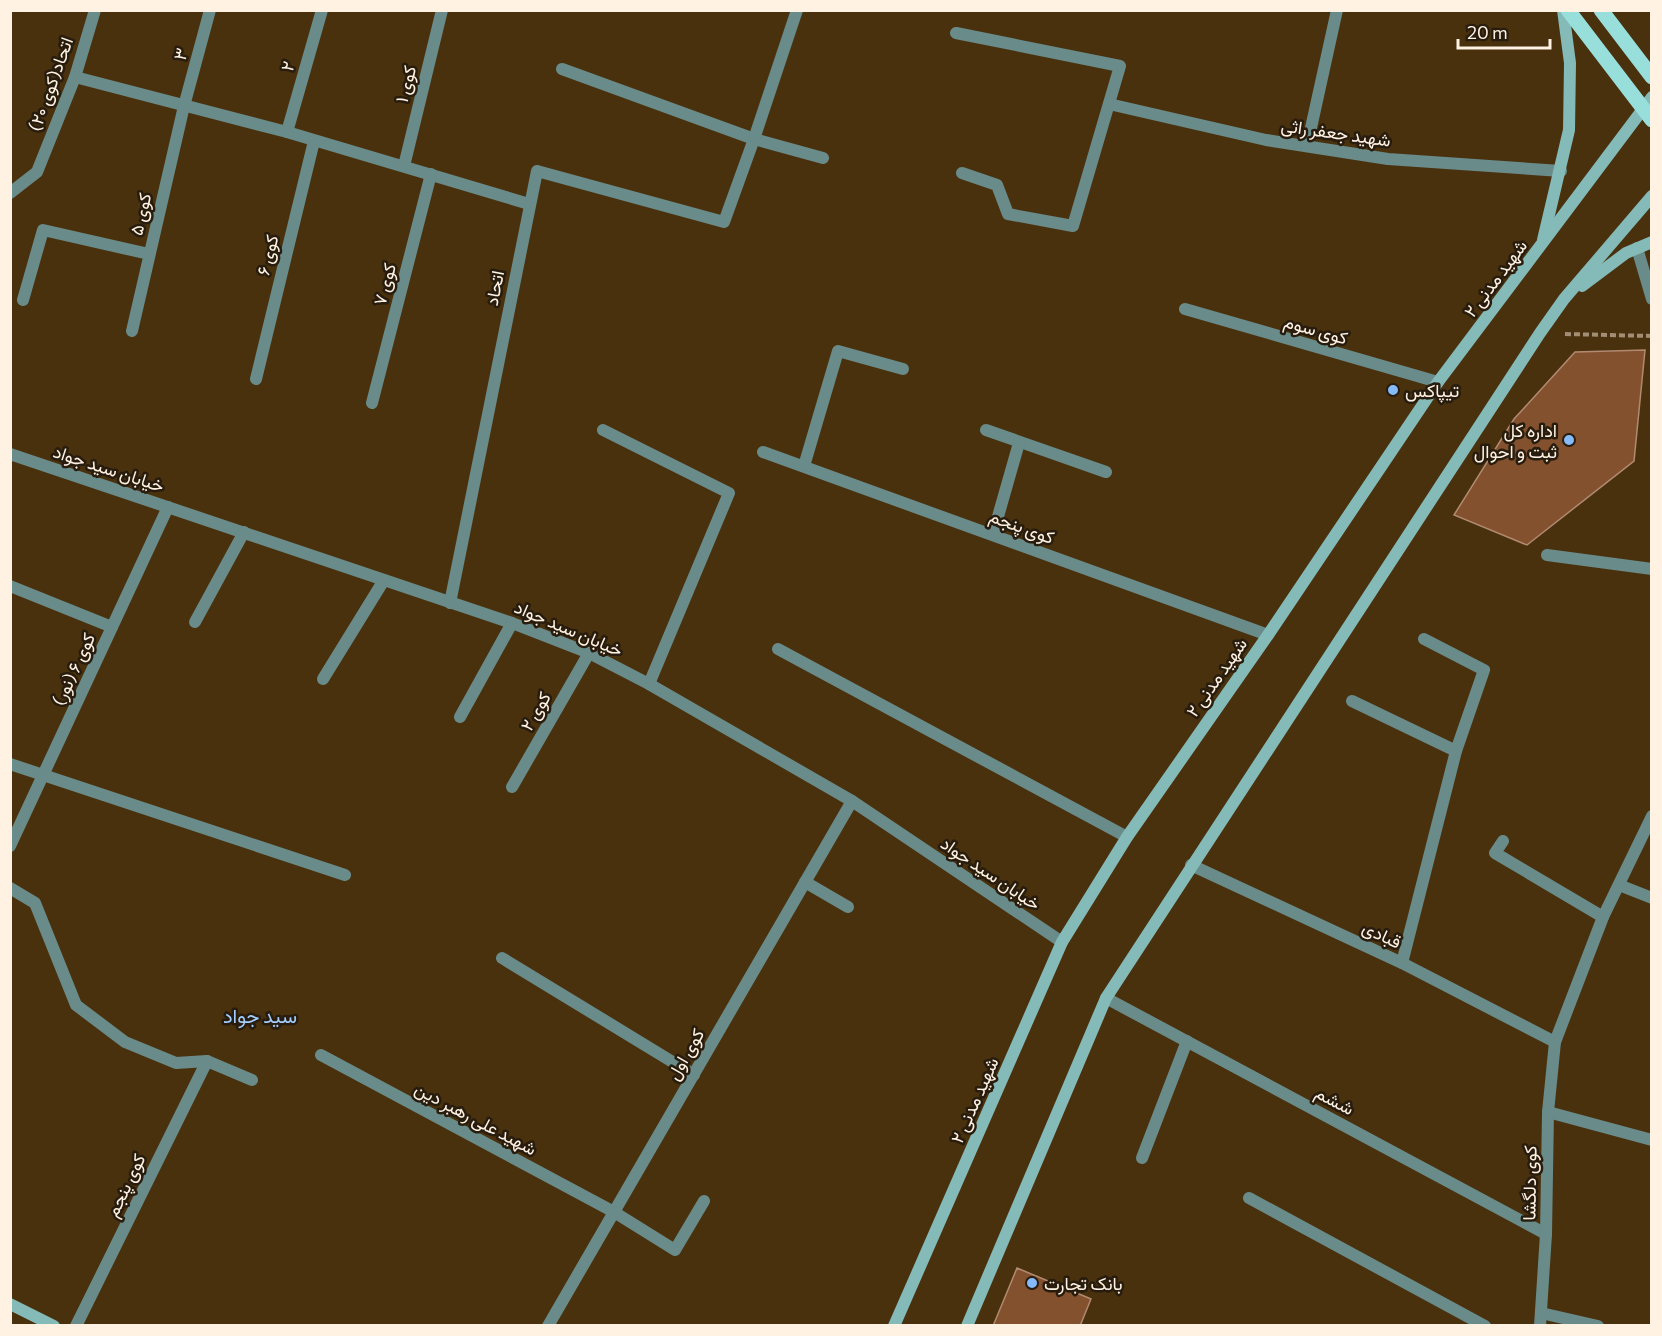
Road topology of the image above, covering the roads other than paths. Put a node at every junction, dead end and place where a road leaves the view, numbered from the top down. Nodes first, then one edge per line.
1 (94, 10) edge
2 (210, 10) edge
3 (322, 10) edge
4 (442, 10) edge
5 (797, 10) edge
6 (1337, 10) edge
7 (1563, 10) edge
8 (1568, 10) edge
9 (1601, 10) edge
10 (957, 33) dead end
11 (562, 69) dead end
12 (75, 77) junction
13 (1652, 77) edge
14 (1109, 104) junction
15 (184, 106) junction
16 (1649, 108) edge
17 (287, 132) junction
18 (754, 139) junction
19 (314, 141) junction
20 (1308, 146) junction
21 (823, 158) dead end
22 (404, 166) junction
23 (1561, 171) junction
24 (962, 173) dead end
25 (431, 174) junction
26 (10, 193) edge
27 (1652, 196) edge
28 (529, 204) junction
29 (1652, 242) edge
30 (1541, 246) junction
31 (1637, 248) junction
32 (149, 254) junction
33 (1564, 299) junction
34 (1652, 299) edge
35 (23, 300) dead end
36 (1185, 309) dead end
37 (132, 331) dead end
38 (903, 369) dead end
39 (256, 379) dead end
40 (1438, 382) junction
41 (372, 403) dead end
42 (603, 430) dead end
43 (986, 430) dead end
44 (1018, 443) junction
45 (763, 452) dead end
46 (10, 454) edge
47 (804, 466) junction
48 (1106, 471) dead end
49 (168, 507) junction
50 (243, 532) junction
51 (993, 534) junction
52 (1547, 555) dead end
53 (1652, 569) edge
54 (384, 580) junction
55 (10, 586) edge
56 (450, 603) junction
57 (195, 622) dead end
58 (512, 623) junction
59 (112, 627) junction
60 (1268, 635) junction
61 (1424, 639) dead end
62 (778, 649) dead end
63 (589, 654) junction
64 (323, 680) dead end
65 (649, 684) junction
66 (1352, 701) dead end
67 (460, 717) dead end
68 (1456, 751) junction
69 (10, 764) edge
70 (43, 776) junction
71 (512, 786) dead end
72 (852, 801) junction
73 (1652, 816) edge
74 (1126, 837) junction
75 (1503, 841) dead end
76 (10, 846) edge
77 (1191, 865) junction
78 (345, 875) dead end
79 (805, 882) junction
80 (1619, 885) junction
81 (10, 888) edge
82 (1652, 898) edge
83 (848, 907) dead end
84 (1603, 917) junction
85 (1062, 942) junction
86 (502, 958) dead end
87 (1402, 963) junction
88 (1106, 998) junction
89 (1187, 1041) junction
90 (1555, 1042) junction
91 (321, 1055) dead end
92 (207, 1061) junction
93 (694, 1075) junction
94 (252, 1080) dead end
95 (1548, 1112) junction
96 (1652, 1140) edge
97 (1142, 1158) dead end
98 (1249, 1198) dead end
99 (704, 1201) dead end
100 (614, 1212) junction
101 (1546, 1234) junction
102 (10, 1304) edge
103 (1541, 1319) edge
104 (54, 1326) edge
105 (76, 1326) edge
106 (548, 1326) edge
107 (894, 1326) edge
108 (967, 1326) edge
109 (1485, 1326) edge
110 (1598, 1326) edge

1 - 12 street, اتحاد(کوی ۲۰)
2 - 15 street, ۳
3 - 17 street, ۲
4 - 22 street, کوی ۱
5 - 18 street
6 - 20 street
7 - 23 main road
8 - 16 main road
9 - 13 main road
10 - 14 street
11 - 18 street
12 - 15 street
12 - 26 street, اتحاد(کوی ۲۰)
14 - 20 street, شهید جعفر راثی
14 - 24 street
15 - 17 street
15 - 32 street, کوی ۵
16 - 30 main road, شهید مدنی ۲
17 - 19 street
18 - 21 street
18 - 28 street, اتحاد
19 - 22 street
19 - 39 street, کوی ۶
20 - 23 street, شهید جعفر راثی
22 - 25 street
23 - 30 main road
25 - 28 street
25 - 41 street, کوی ۷
27 - 33 main road
28 - 56 street, اتحاد
29 - 31 main road
30 - 40 main road, شهید مدنی ۲
31 - 33 main road
31 - 34 street
32 - 35 street
32 - 37 street, کوی ۵
33 - 77 main road
36 - 40 street, کوی سوم
38 - 47 street
40 - 60 main road, شهید مدنی ۲
42 - 65 street
43 - 44 street
44 - 48 street
44 - 51 street
45 - 47 street, کوی پنجم
46 - 49 street, خیابان سید جواد
47 - 51 street, کوی پنجم
49 - 50 street, خیابان سید جواد
49 - 59 street, کوی ۶ (نور)
50 - 54 street, خیابان سید جواد
50 - 57 street
51 - 60 street, کوی پنجم
52 - 53 street
54 - 56 street, خیابان سید جواد
54 - 64 street
55 - 59 street
56 - 58 street, خیابان سید جواد
58 - 63 street, خیابان سید جواد
58 - 67 street
59 - 70 street, کوی ۶ (نور)
60 - 74 main road, شهید مدنی ۲
61 - 68 street
62 - 74 street
63 - 65 street, خیابان سید جواد
63 - 71 street, کوی ۲
65 - 72 street, خیابان سید جواد
66 - 68 street
68 - 87 street
69 - 70 street
70 - 76 street, کوی ۶ (نور)
70 - 78 street
72 - 79 street, کوی اول
72 - 85 street, خیابان سید جواد
73 - 80 street, کوی دلگشا
74 - 85 main road, شهید مدنی ۲
75 - 84 street
77 - 87 street, قبادی
77 - 88 main road
79 - 83 street
79 - 93 street, کوی اول
80 - 82 street
80 - 84 street, کوی دلگشا
81 - 92 street
84 - 90 street, کوی دلگشا
85 - 107 main road, شهید مدنی ۲
86 - 93 street
87 - 90 street, قبادی
88 - 89 street, ششم
88 - 108 main road
89 - 97 street
89 - 101 street, ششم
90 - 95 street, کوی دلگشا
91 - 100 street, شهید علی رهبر دین
92 - 94 street
92 - 105 street, کوی پنجم
93 - 100 street, کوی اول
95 - 96 street
95 - 101 street, کوی دلگشا
98 - 109 street
99 - 100 street, شهید علی رهبر دین
100 - 106 street, کوی اول
101 - 103 street, کوی دلگشا
102 - 104 main road
103 - 110 street

